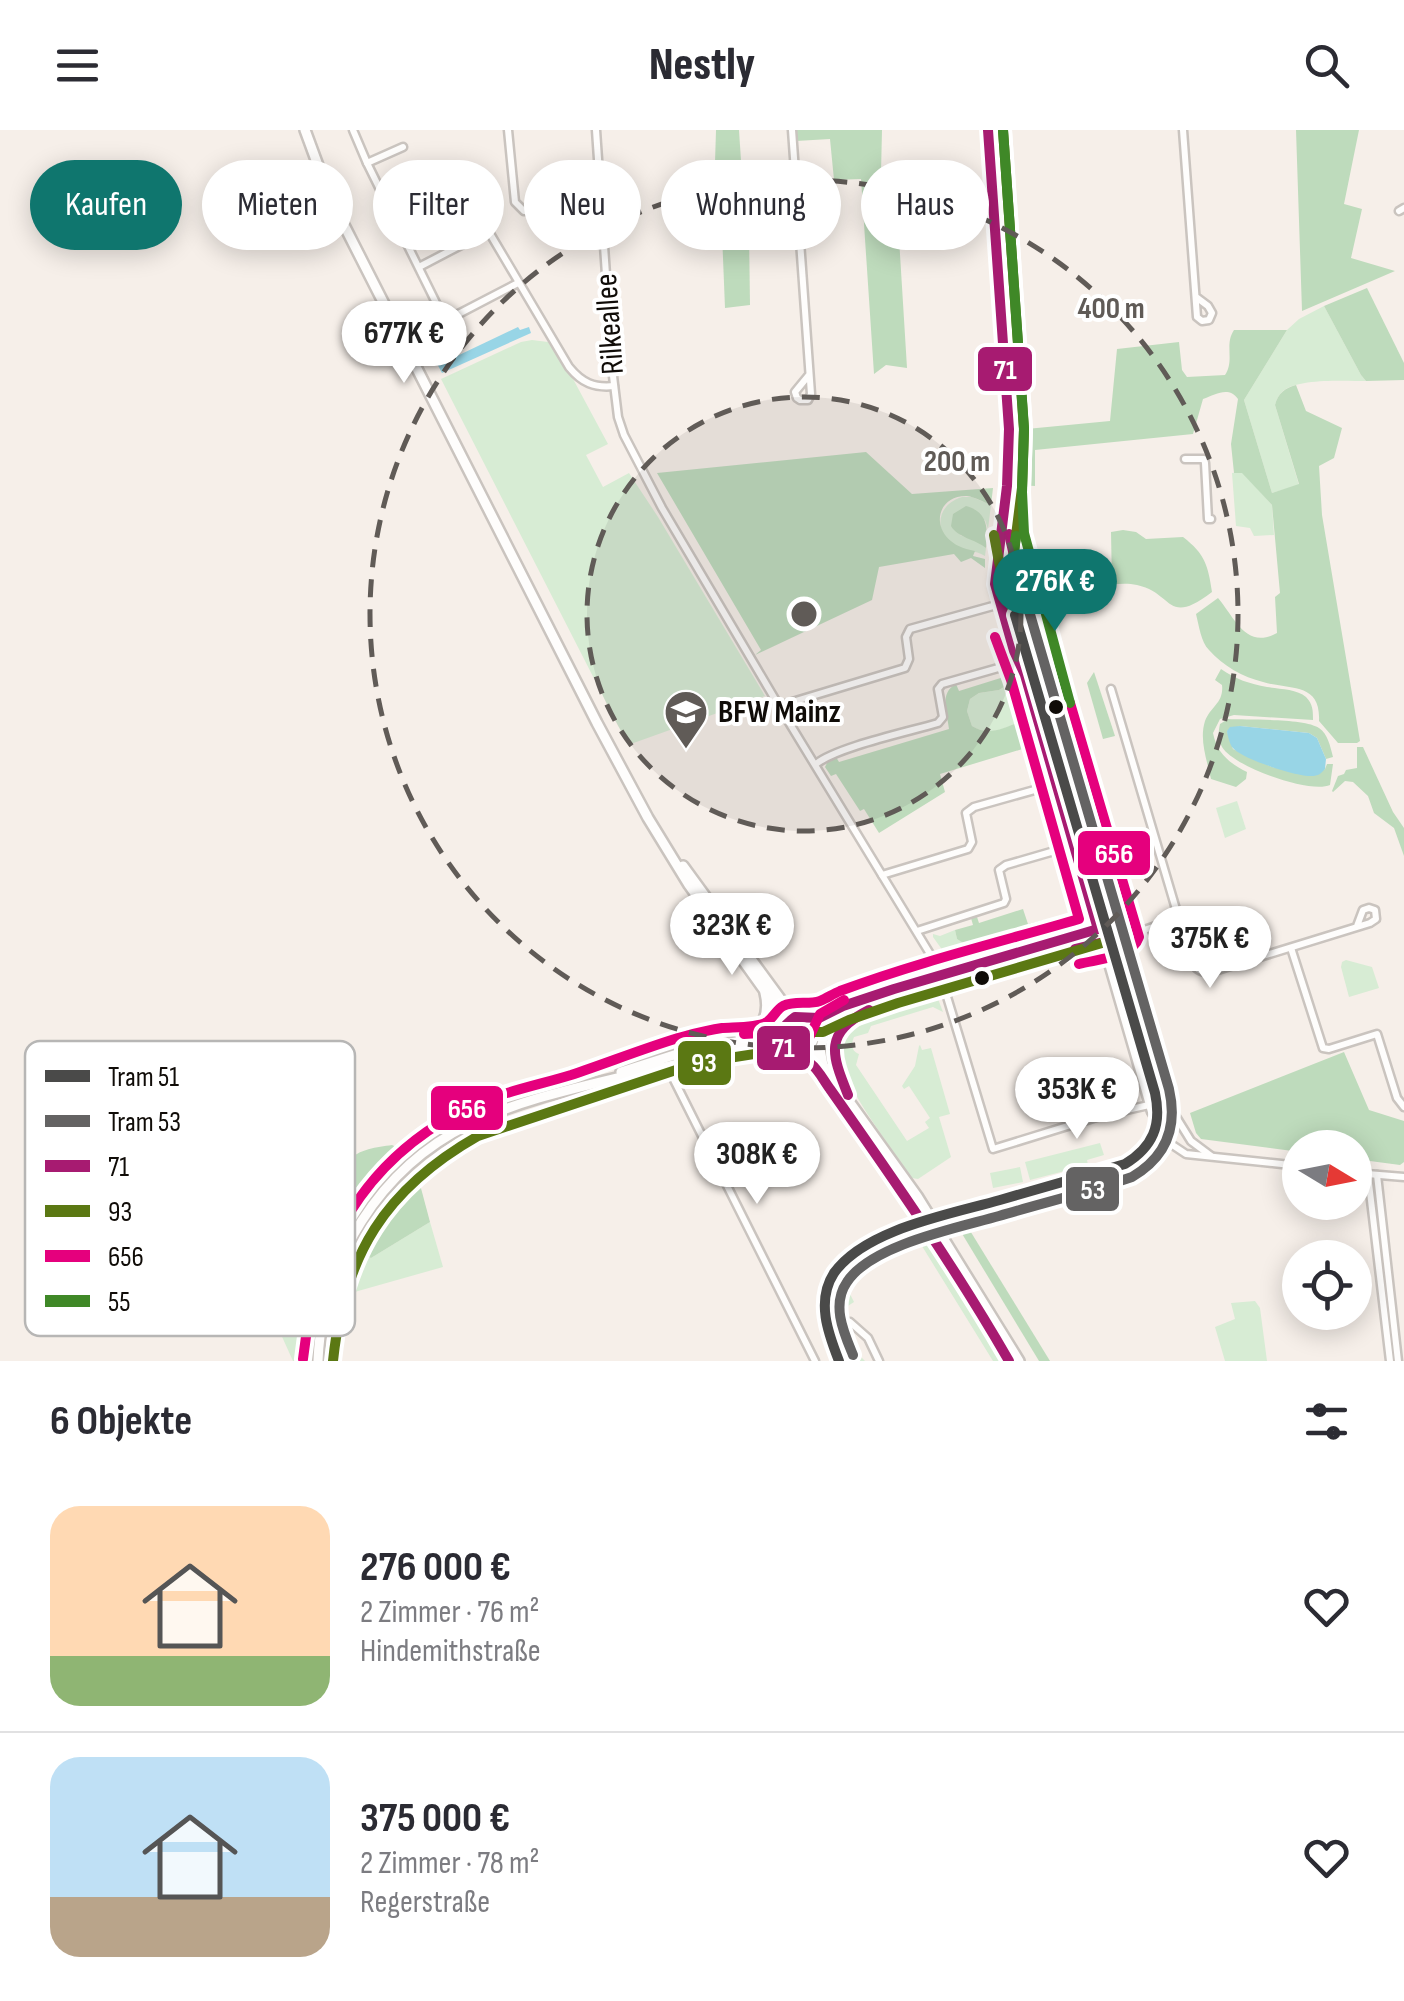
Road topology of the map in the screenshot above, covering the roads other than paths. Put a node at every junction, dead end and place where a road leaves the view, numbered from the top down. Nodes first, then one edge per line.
1 (304, 130) edge
2 (353, 130) edge
3 (508, 130) edge
4 (596, 130) edge
5 (792, 130) edge
6 (988, 130) edge
7 (1183, 130) edge
8 (402, 147) dead end
9 (598, 160) edge
10 (367, 164) junction
11 (373, 176) edge
12 (524, 210) edge
13 (411, 250) edge
14 (450, 250) edge
15 (499, 250) edge
16 (604, 250) edge
17 (419, 266) junction
18 (518, 283) junction
19 (1196, 297) dead end
20 (445, 321) junction
21 (456, 341) dead end
22 (810, 375) dead end
23 (614, 386) junction
24 (1185, 459) dead end
25 (1006, 492) junction
26 (1211, 519) dead end
27 (1017, 571) junction
28 (996, 573) junction
29 (1000, 604) junction
30 (1019, 662) junction
31 (1111, 689) dead end
32 (779, 706) junction
33 (816, 764) junction
34 (1056, 784) junction
35 (648, 818) junction
36 (1074, 845) junction
37 (882, 875) junction
38 (1179, 918) junction
39 (1120, 923) junction
40 (1357, 926) dead end
41 (1098, 929) junction
42 (1144, 929) junction
43 (917, 931) junction
44 (1128, 940) junction
45 (1102, 943) junction
46 (1291, 948) junction
47 (944, 981) junction
48 (764, 988) junction
49 (877, 1007) junction
50 (799, 1016) junction
51 (813, 1019) junction
52 (782, 1029) junction
53 (823, 1034) junction
54 (744, 1040) junction
55 (820, 1049) junction
56 (784, 1050) junction
57 (804, 1059) junction
58 (667, 1066) junction
59 (586, 1086) junction
60 (850, 1101) junction
61 (1149, 1105) junction
62 (1404, 1108) edge
63 (1173, 1112) junction
64 (1154, 1119) junction
65 (1212, 1157) junction
66 (1282, 1164) edge
67 (1373, 1175) junction
68 (1404, 1178) edge
69 (355, 1233) edge
70 (850, 1322) dead end
71 (321, 1336) edge
72 (318, 1361) edge
73 (815, 1361) edge
74 (879, 1361) edge
75 (1009, 1361) edge
76 (1019, 1361) edge
77 (1390, 1361) edge
78 (1398, 1361) edge

1 - 35 main road
2 - 10 street
3 - 12 street
4 - 9 street, Rilkeallee
5 - 22 street
6 - 25 main road
7 - 19 street
8 - 10 street
10 - 11 street
13 - 17 street
14 - 17 street
15 - 18 street
16 - 23 street, Rilkeallee
17 - 20 street
18 - 20 street
18 - 23 street
20 - 21 street
23 - 32 street, Rilkeallee
24 - 26 street
25 - 27 main road
25 - 28 main road
27 - 28 main road
27 - 39 main road
28 - 29 main road
29 - 30 main road
29 - 32 street
30 - 33 street
30 - 34 main road
31 - 38 street
32 - 33 street, Rilkeallee
33 - 37 street, Rilkeallee
34 - 36 main road
34 - 37 street
35 - 48 main road
35 - 50 main road
36 - 41 main road
36 - 43 street
37 - 43 street, Rilkeallee
38 - 42 street
38 - 46 street
39 - 41 main road
39 - 42 street
39 - 44 main road
40 - 46 street
41 - 45 main road
41 - 47 main road
42 - 44 street
43 - 47 street, Rilkeallee
44 - 45 main road
44 - 63 street
45 - 47 main road
45 - 61 street
46 - 62 street
47 - 49 main road
47 - 51 main road
47 - 61 street, Rilkeallee
48 - 52 main road
48 - 54 main road
49 - 53 main road
49 - 60 main road
50 - 51 main road
50 - 52 main road
51 - 53 main road
52 - 54 main road
52 - 56 main road
53 - 55 main road
54 - 59 main road
55 - 57 main road
55 - 60 main road
56 - 57 main road
56 - 58 main road
57 - 75 main road
58 - 59 main road
58 - 73 street
59 - 69 main road
60 - 76 main road
61 - 64 street
63 - 64 street
63 - 65 street
64 - 65 street
65 - 66 street
67 - 68 street
67 - 77 street
67 - 78 street
70 - 74 street
71 - 72 main road

